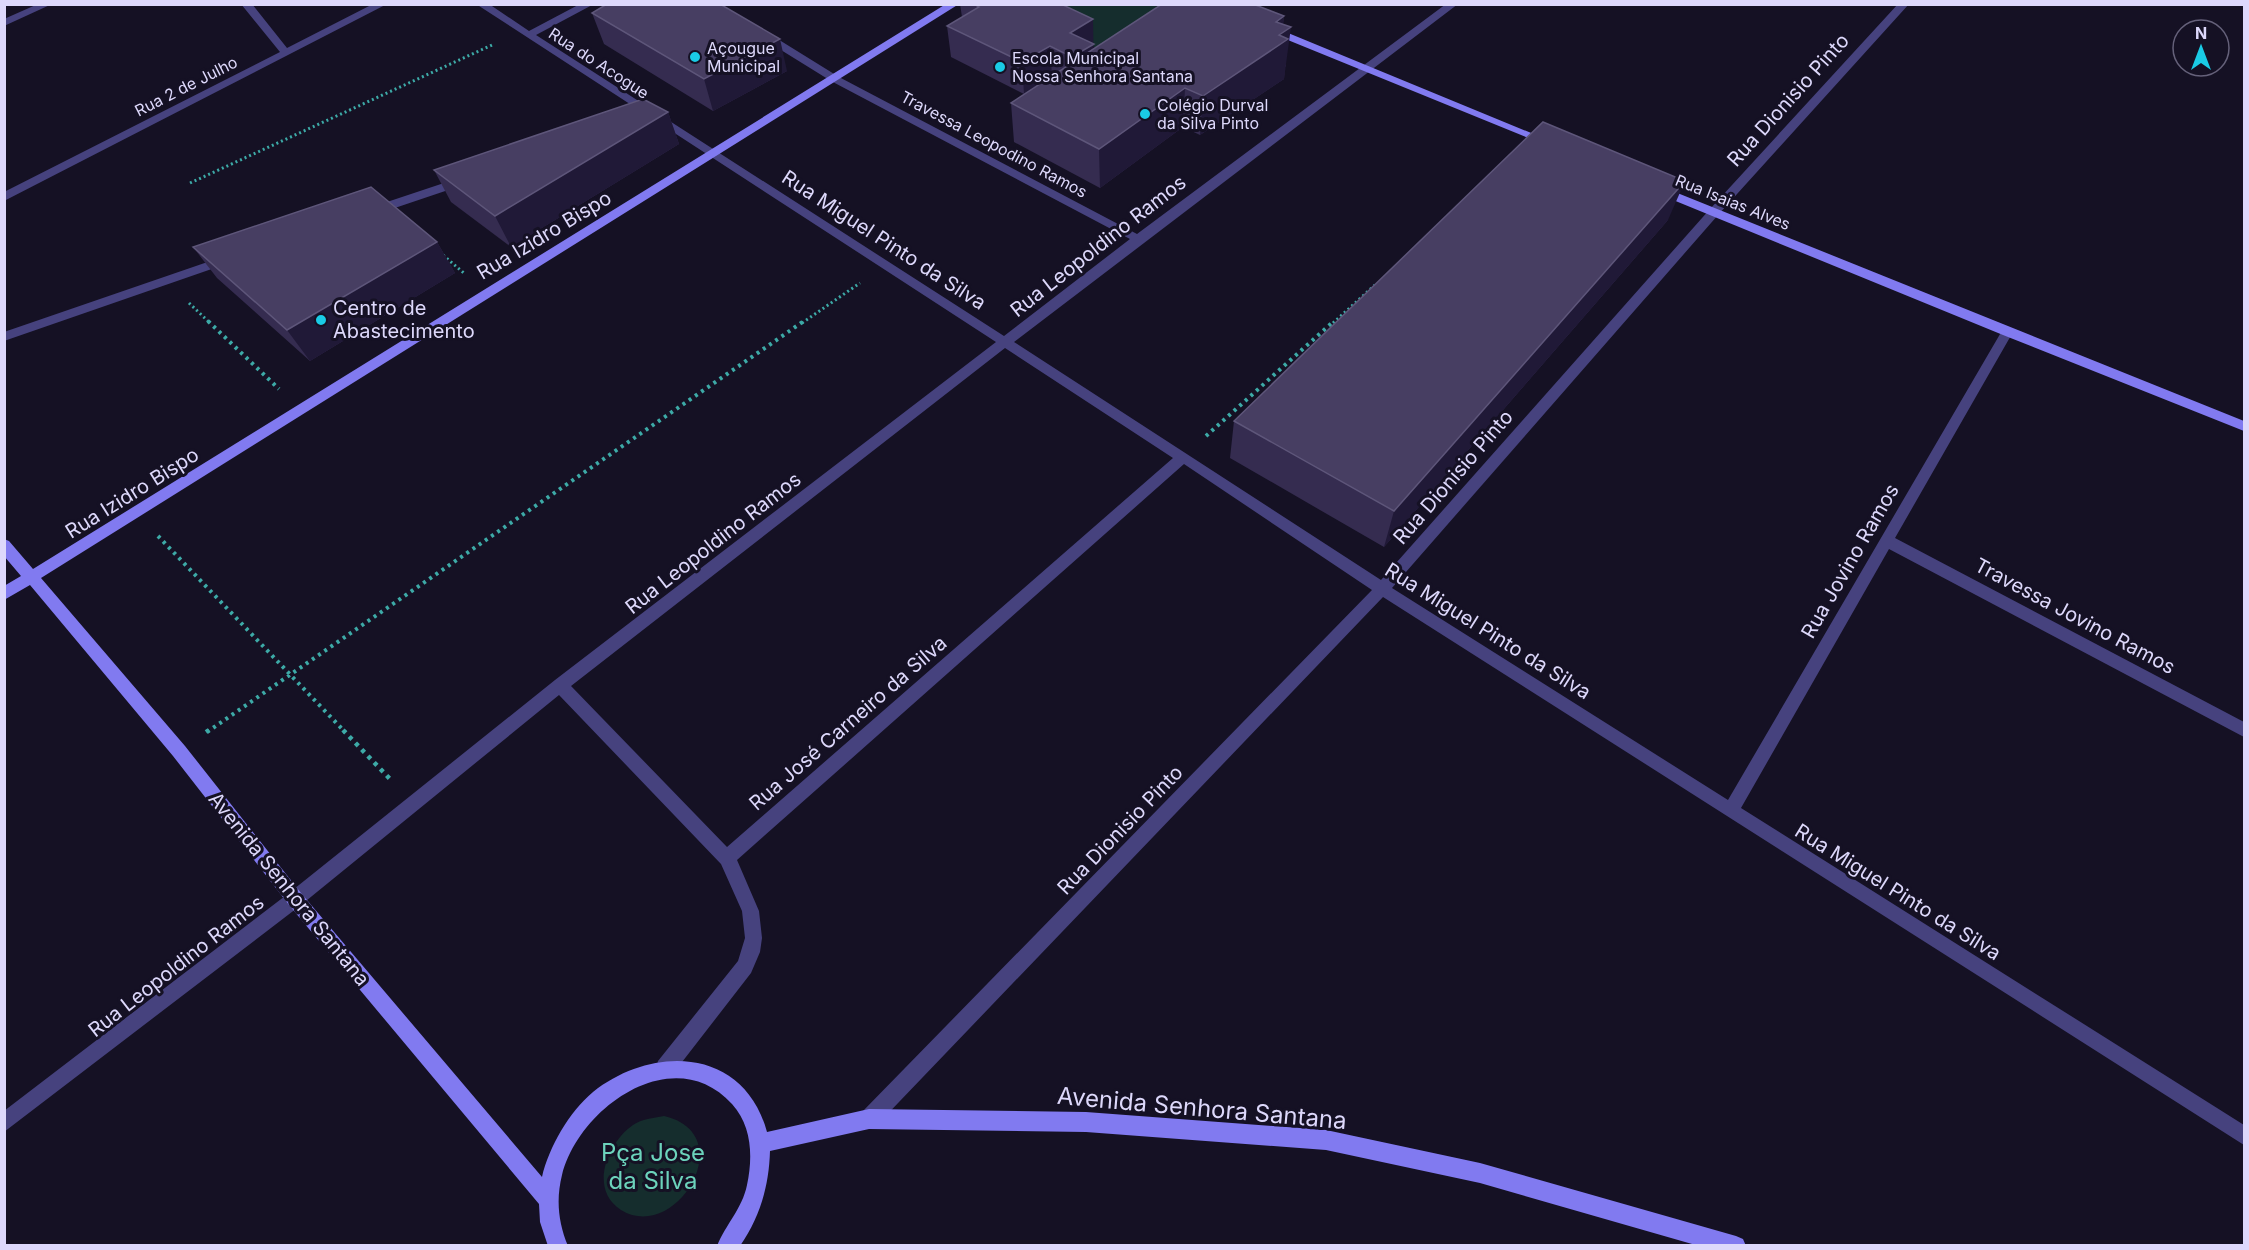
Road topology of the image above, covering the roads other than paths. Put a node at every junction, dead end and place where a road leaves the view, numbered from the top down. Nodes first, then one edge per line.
1 (47, 4) edge
2 (246, 4) edge
3 (382, 4) edge
4 (481, 4) edge
5 (590, 4) edge
6 (954, 4) edge
7 (1453, 4) edge
8 (1904, 4) edge
9 (4, 23) edge
10 (1262, 26) edge
11 (755, 29) edge
12 (526, 33) junction
13 (285, 52) junction
14 (1366, 68) junction
15 (835, 79) junction
16 (1560, 148) edge
17 (714, 154) junction
18 (475, 177) edge
19 (1648, 185) edge
20 (4, 197) edge
21 (1714, 212) junction
22 (363, 214) edge
23 (1138, 239) junction
24 (242, 254) edge
25 (2007, 332) junction
26 (4, 337) edge
27 (1004, 344) junction
28 (2244, 426) edge
29 (1183, 457) junction
30 (1886, 540) junction
31 (4, 544) edge
32 (33, 577) junction
33 (1382, 589) junction
34 (4, 594) edge
35 (560, 685) junction
36 (2244, 730) edge
37 (1731, 810) junction
38 (727, 858) junction
39 (295, 899) junction
40 (665, 1068) junction
41 (869, 1119) junction
42 (4, 1123) edge
43 (2244, 1136) edge
44 (761, 1143) junction
45 (547, 1199) junction
46 (558, 1245) edge
47 (727, 1245) edge
48 (1736, 1245) edge

1 - 9 street
2 - 13 street
3 - 13 street, Rua 2 de Julho
4 - 12 street, Rua do Acogue
5 - 12 street, Rua do Acogue
6 - 15 street, Rua Izidro Bispo
7 - 14 street, Rua Leopoldino Ramos
8 - 21 street, Rua Dionisio Pinto
10 - 14 street
11 - 15 street
12 - 17 street, Rua do Acogue
13 - 20 street, Rua 2 de Julho
14 - 16 street
14 - 23 street, Rua Leopoldino Ramos
15 - 17 street, Rua Izidro Bispo
15 - 23 street, Travessa Leopodino Ramos
17 - 27 street, Rua Miguel Pinto da Silva
17 - 32 street, Rua Izidro Bispo
18 - 22 street
19 - 21 street, Rua Isaias Alves
21 - 25 street, Rua Isaias Alves
21 - 33 street, Rua Dionisio Pinto
23 - 27 street, Rua Leopoldino Ramos
24 - 26 street
25 - 28 street, Rua Isaias Alves
25 - 30 street, Rua Jovino Ramos
27 - 29 street, Rua Miguel Pinto da Silva
27 - 35 street, Rua Leopoldino Ramos
29 - 33 street, Rua Miguel Pinto da Silva
29 - 38 street, Rua José Carneiro da Silva
30 - 36 street, Travessa Jovino Ramos
30 - 37 street, Rua Jovino Ramos
31 - 32 street, Avenida Senhora Santana
32 - 34 street, Rua Izidro Bispo
32 - 39 street, Avenida Senhora Santana
33 - 37 street, Rua Miguel Pinto da Silva
33 - 41 street, Rua Dionisio Pinto
35 - 38 street
35 - 39 street, Rua Leopoldino Ramos
37 - 43 street, Rua Miguel Pinto da Silva
38 - 40 street
39 - 42 street, Rua Leopoldino Ramos
39 - 45 street, Avenida Senhora Santana
40 - 44 street
40 - 45 street
41 - 44 street, Avenida Senhora Santana
41 - 48 street, Avenida Senhora Santana
44 - 47 street
45 - 46 street

